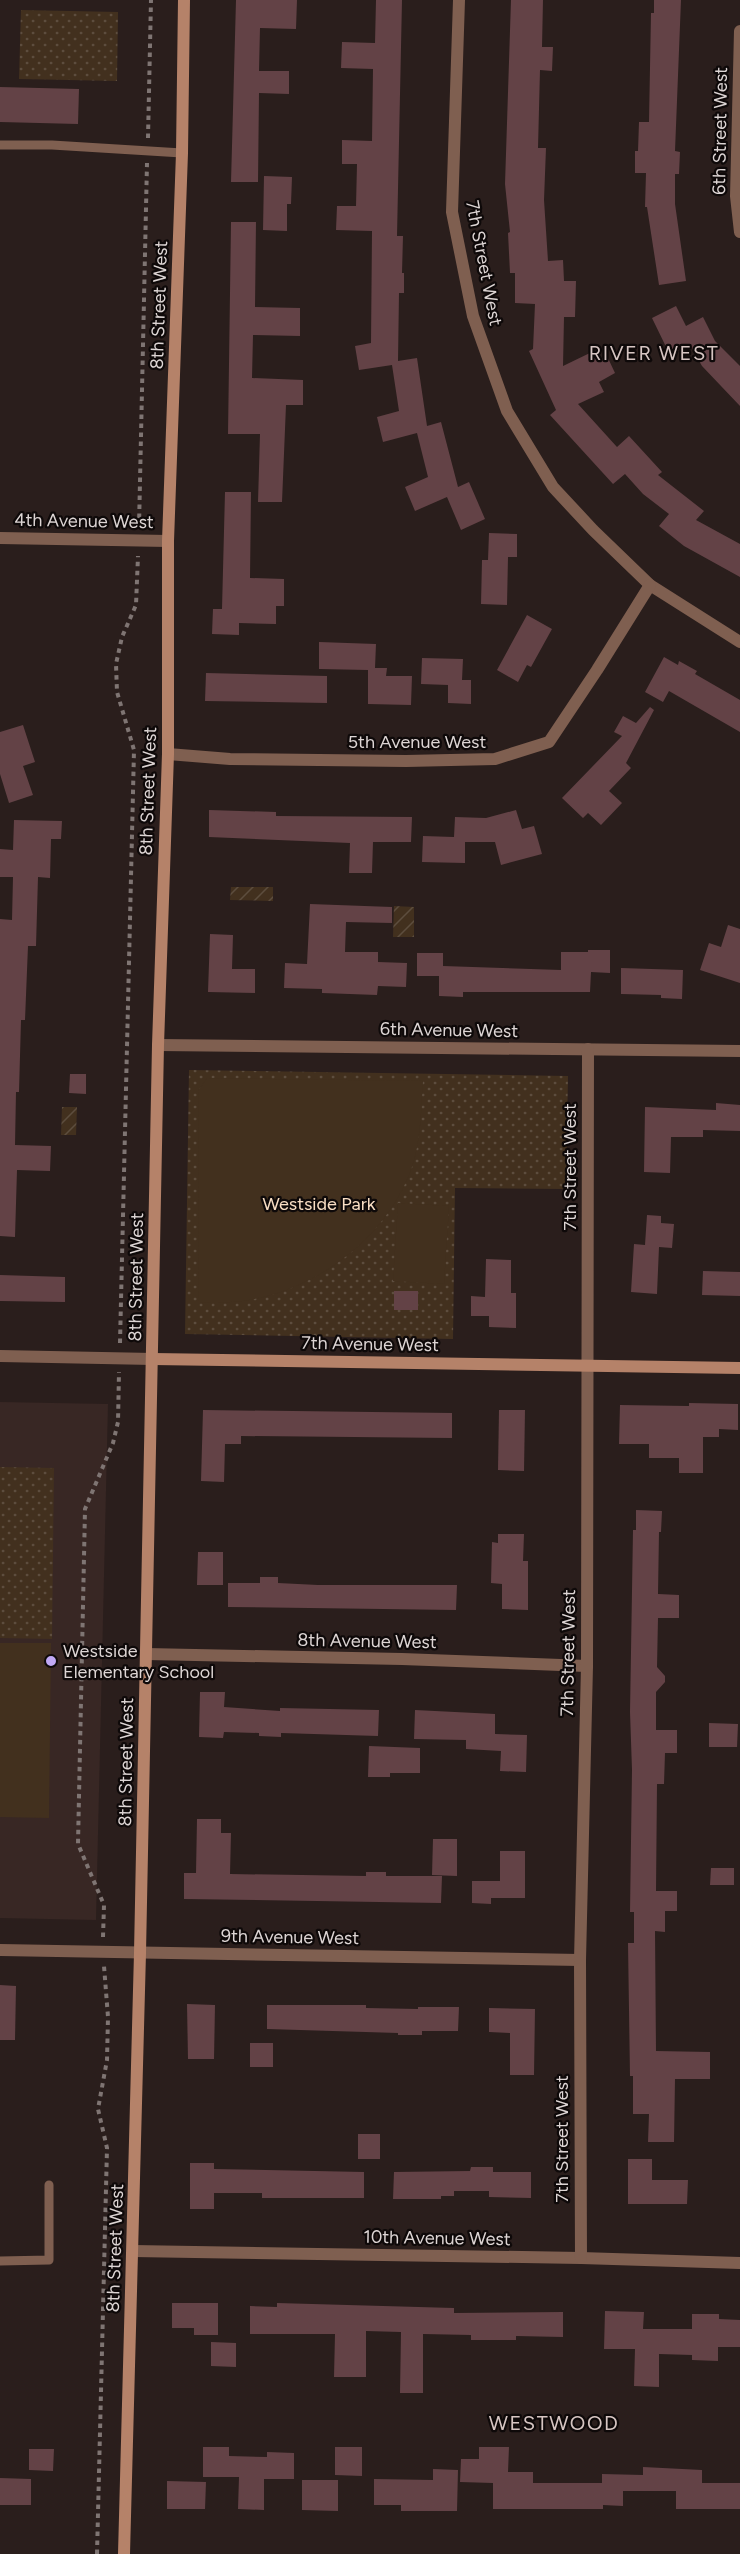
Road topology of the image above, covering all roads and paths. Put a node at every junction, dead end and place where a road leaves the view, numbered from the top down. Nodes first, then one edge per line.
1 (151, 0) edge
2 (184, 0) edge
3 (459, 0) edge
4 (740, 31) edge
5 (0, 145) edge
6 (148, 151) junction
7 (182, 153) junction
8 (740, 232) edge
9 (0, 538) edge
10 (139, 540) junction
11 (168, 541) junction
12 (650, 585) junction
13 (740, 642) edge
14 (168, 754) junction
15 (158, 1045) junction
16 (588, 1049) junction
17 (740, 1051) edge
18 (0, 1356) edge
19 (119, 1358) junction
20 (153, 1359) junction
21 (587, 1366) junction
22 (740, 1368) edge
23 (146, 1654) junction
24 (587, 1666) junction
25 (0, 1950) edge
26 (103, 1952) junction
27 (140, 1953) junction
28 (580, 1960) junction
29 (49, 2185) dead end
30 (133, 2251) junction
31 (581, 2258) junction
32 (0, 2261) edge
33 (740, 2263) edge
34 (97, 2554) edge
35 (124, 2554) edge

1 - 6 path
2 - 7 street, 8th Street West
3 - 12 street, 7th Street West
4 - 8 street, 6th Street West
5 - 6 lane
6 - 7 lane
6 - 10 path
7 - 11 street, 8th Street West
9 - 10 street, 4th Avenue West
10 - 11 street, 4th Avenue West
10 - 19 path
11 - 14 street, 8th Street West
12 - 13 street, 7th Street West
12 - 14 street, 5th Avenue West
14 - 15 street, 8th Street West
15 - 16 street, 6th Avenue West
15 - 20 street, 8th Street West
16 - 17 street, 6th Avenue West
16 - 21 street, 7th Street West
18 - 19 street, 7th Avenue West
19 - 20 street, 7th Avenue West
19 - 26 path
20 - 21 street, 7th Avenue West
20 - 23 street, 8th Street West
21 - 22 street, 7th Avenue West
21 - 24 street, 7th Street West
23 - 24 street, 8th Avenue West
23 - 27 street, 8th Street West
24 - 28 street, 7th Street West
25 - 26 street, 9th Avenue West
26 - 27 street, 9th Avenue West
26 - 34 path
27 - 28 street, 9th Avenue West
27 - 30 street, 8th Street West
28 - 31 street, 7th Street West
29 - 32 lane
30 - 31 street, 10th Avenue West
30 - 35 street, 8th Street West
31 - 33 street, 10th Avenue West

